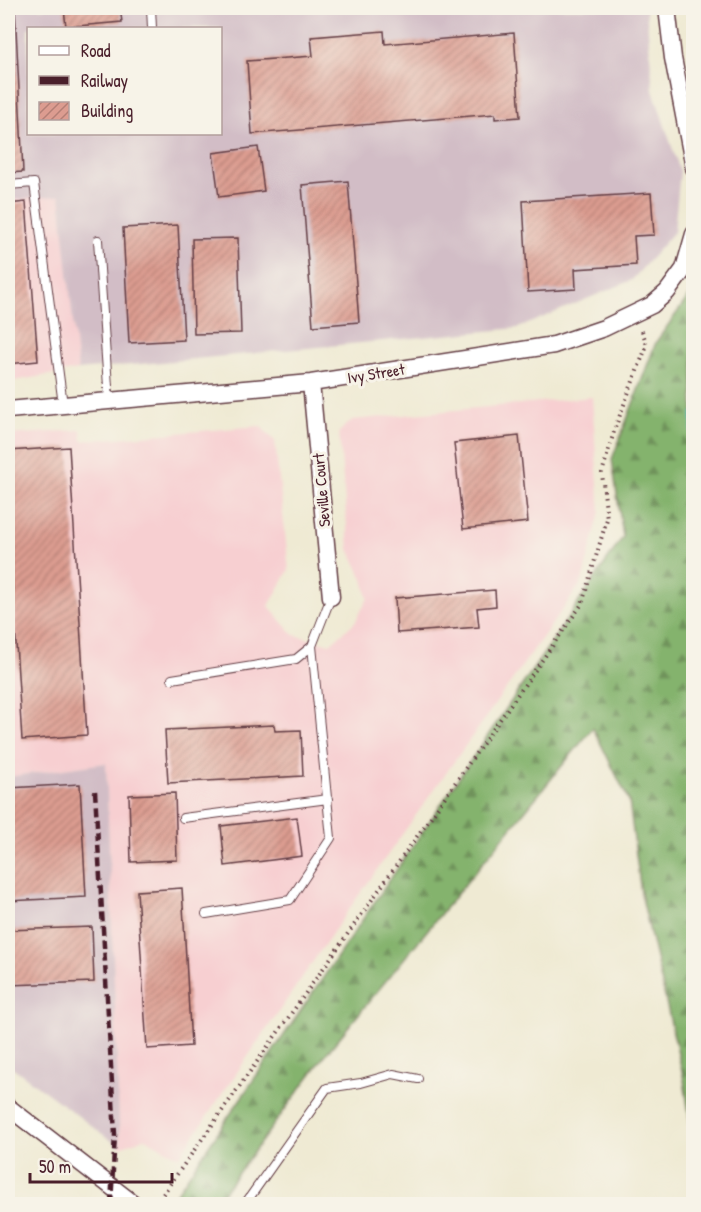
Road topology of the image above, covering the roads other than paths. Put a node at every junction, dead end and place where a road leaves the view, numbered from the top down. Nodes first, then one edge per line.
1 (151, 8) edge
2 (667, 8) edge
3 (152, 27) edge
4 (693, 168) edge
5 (8, 185) edge
6 (693, 234) edge
7 (98, 240) dead end
8 (311, 383) junction
9 (109, 401) junction
10 (63, 405) junction
11 (8, 410) edge
12 (331, 597) joint
13 (312, 646) junction
14 (172, 679) dead end
15 (328, 799) junction
16 (183, 818) dead end
17 (206, 914) dead end
18 (418, 1078) dead end
19 (8, 1107) edge
20 (132, 1204) edge
21 (244, 1204) edge

1 - 3 lane
2 - 4 street
5 - 10 lane
6 - 8 street, Ivy Street
7 - 9 lane
8 - 9 street, Ivy Street
8 - 12 street, Seville Court
9 - 10 street, Ivy Street
10 - 11 street, Ivy Street
12 - 13 lane
13 - 14 lane
13 - 15 lane
15 - 16 lane
15 - 17 lane
18 - 21 lane
19 - 20 street

